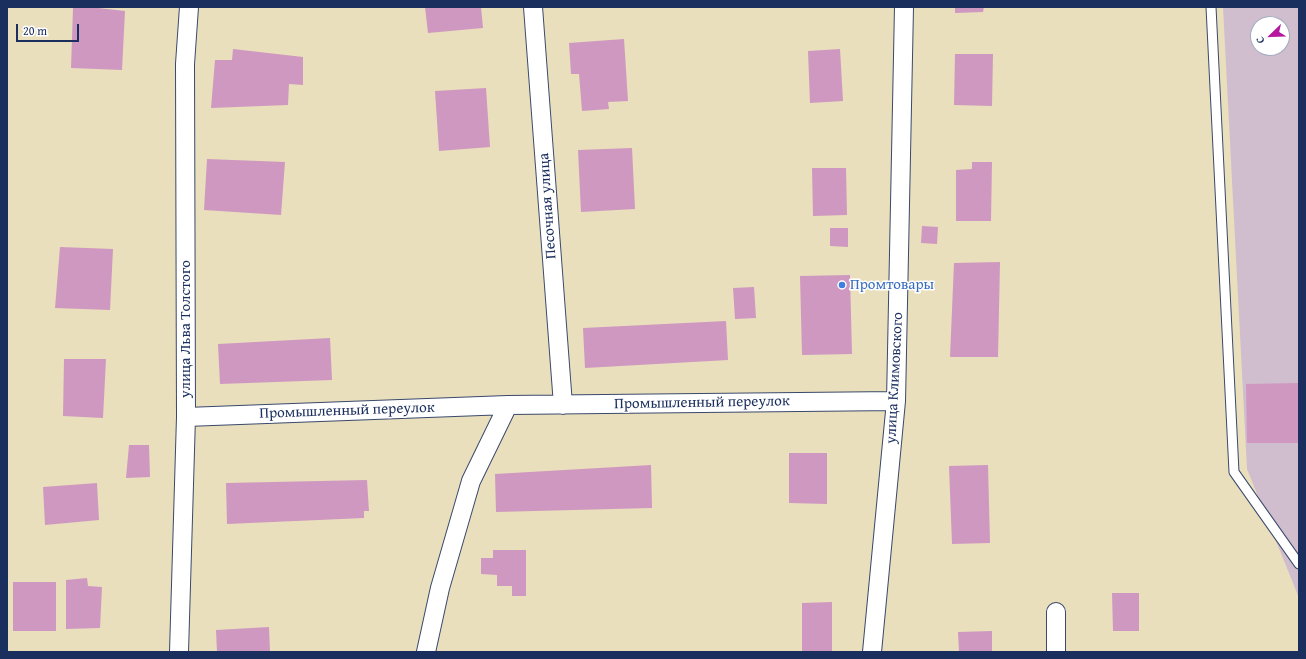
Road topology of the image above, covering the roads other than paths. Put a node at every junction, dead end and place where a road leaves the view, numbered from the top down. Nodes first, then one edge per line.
1 (189, 7) edge
2 (533, 7) edge
3 (904, 7) edge
4 (1211, 7) edge
5 (896, 400) junction
6 (508, 405) junction
7 (563, 405) junction
8 (186, 417) junction
9 (1299, 564) edge
10 (1056, 612) dead end
11 (179, 652) edge
12 (426, 652) edge
13 (872, 652) edge
14 (1056, 652) edge

1 - 8 street, улица Льва Толстого
2 - 7 street, Песочная улица
3 - 5 street, улица Климовского
4 - 9 lane
5 - 7 street, Промышленный переулок
5 - 13 street, улица Климовского
6 - 7 street, Промышленный переулок
6 - 8 street, Промышленный переулок
6 - 12 street
8 - 11 street, улица Льва Толстого
10 - 14 street

